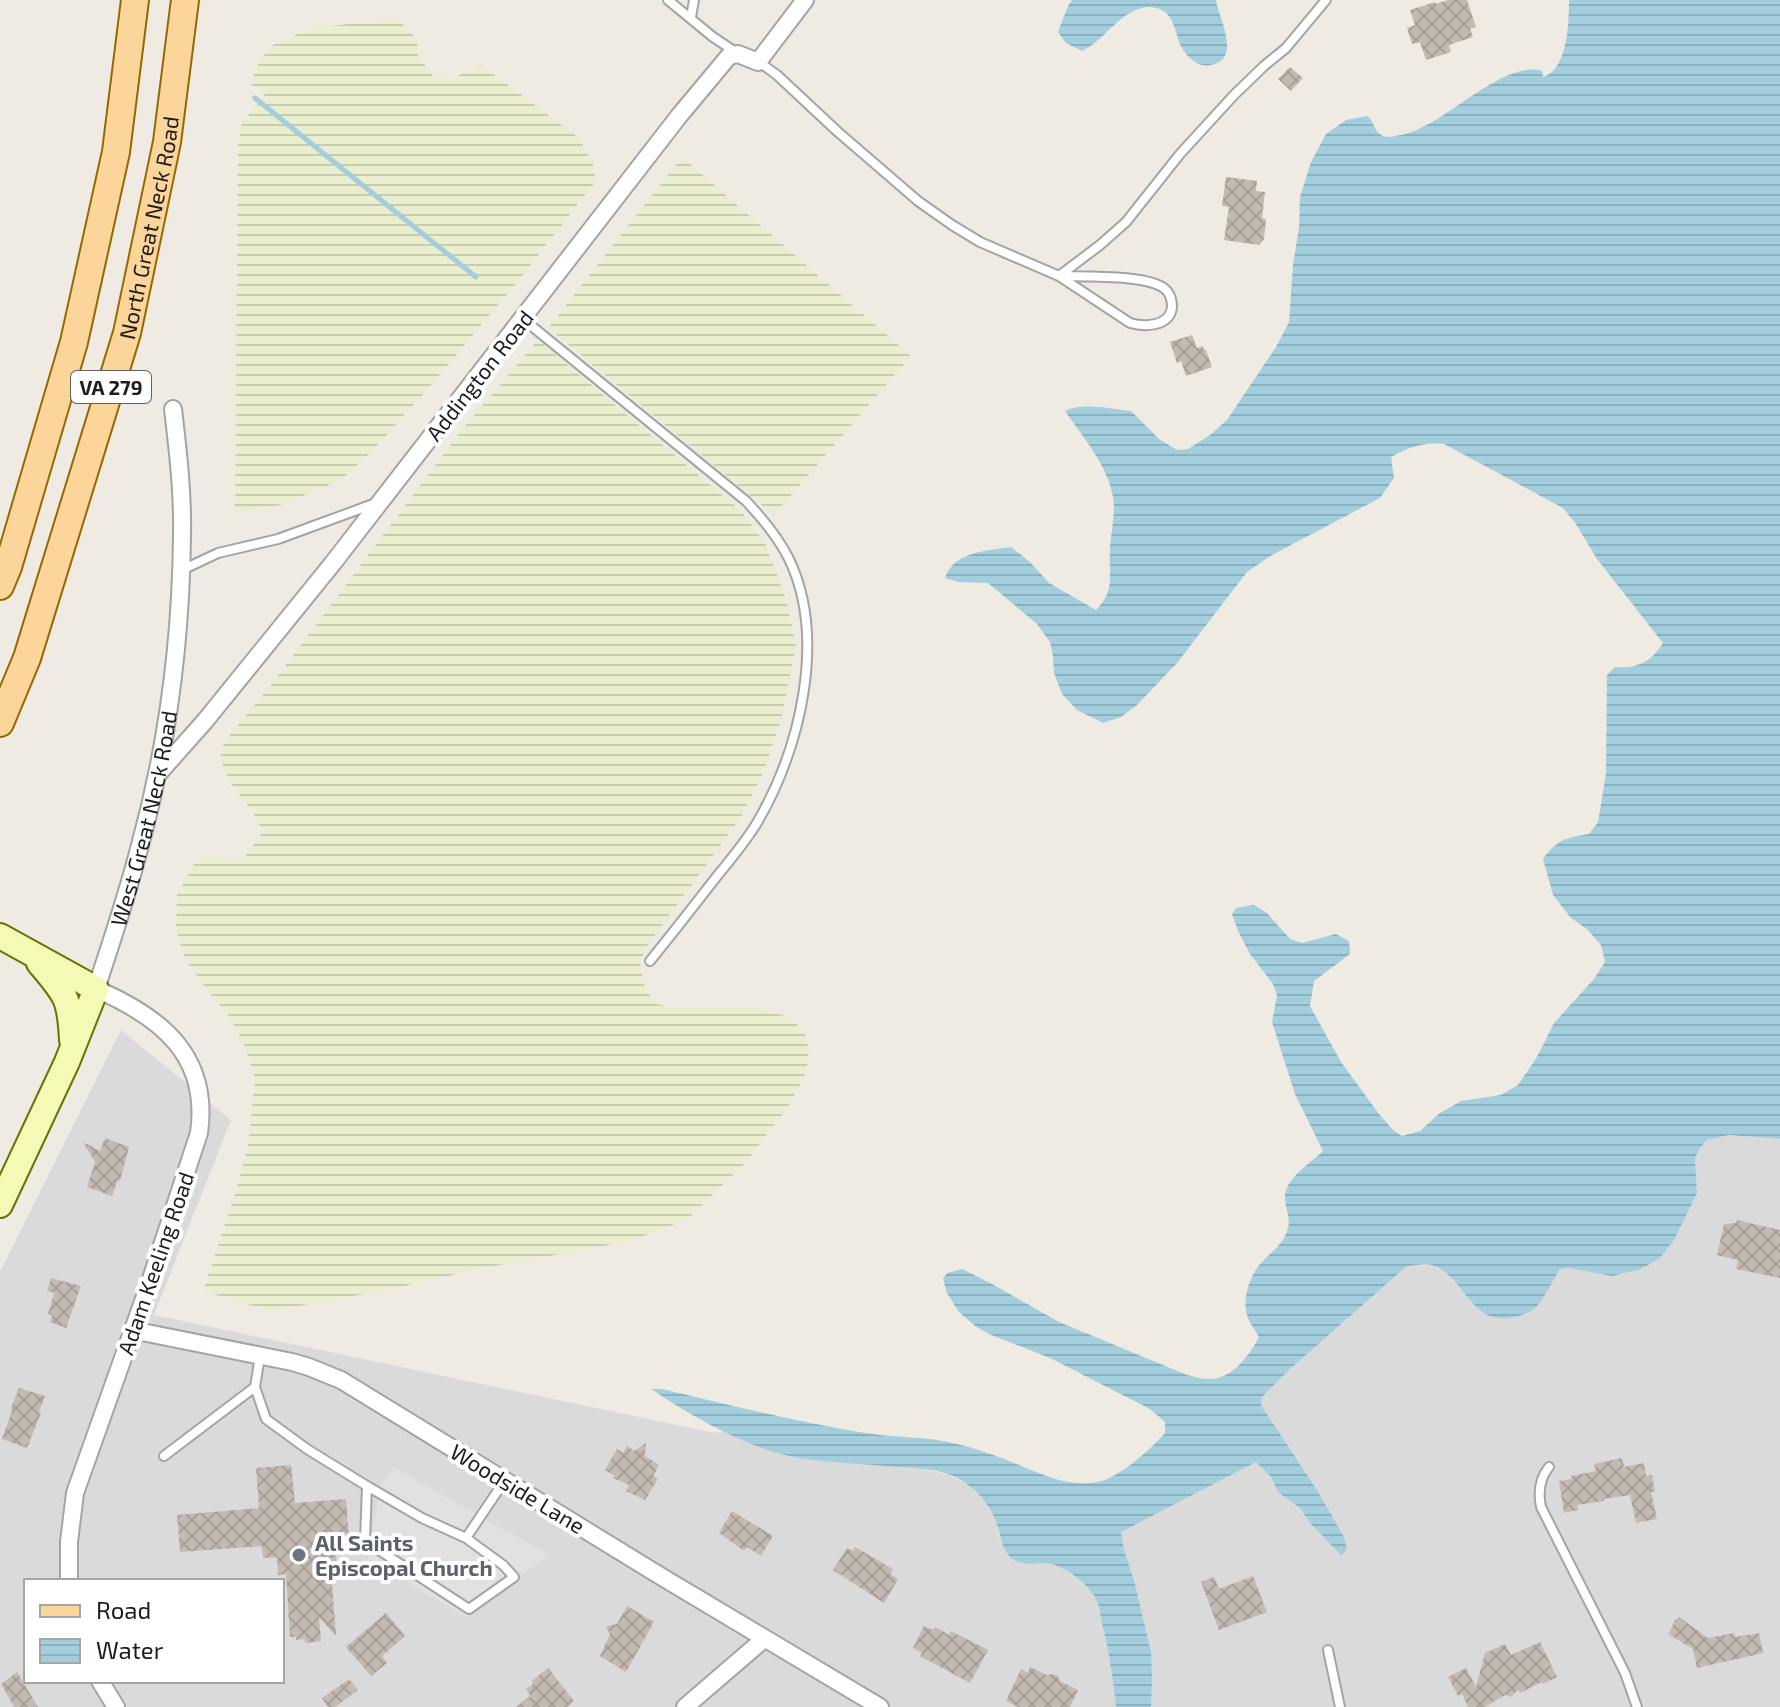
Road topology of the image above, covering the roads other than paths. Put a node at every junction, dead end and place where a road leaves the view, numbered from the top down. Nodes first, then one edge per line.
1 (135, 0) edge
2 (185, 0) edge
3 (668, 0) edge
4 (694, 0) edge
5 (805, 0) edge
6 (1326, 0) edge
7 (691, 17) junction
8 (738, 54) junction
9 (758, 62) junction
10 (1059, 276) junction
11 (523, 319) junction
12 (173, 409) dead end
13 (381, 501) junction
14 (181, 570) junction
15 (0, 586) edge
16 (0, 723) edge
17 (157, 775) junction
18 (0, 936) edge
19 (30, 952) junction
20 (650, 961) dead end
21 (96, 989) junction
22 (73, 1047) junction
23 (0, 1205) edge
24 (132, 1330) junction
25 (260, 1355) junction
26 (255, 1387) junction
27 (164, 1456) dead end
28 (1549, 1467) dead end
29 (505, 1480) junction
30 (367, 1486) junction
31 (466, 1538) junction
32 (69, 1579) edge
33 (764, 1639) junction
34 (1328, 1650) dead end
35 (101, 1683) edge
36 (116, 1707) edge
37 (685, 1707) edge
38 (880, 1707) edge
39 (1340, 1707) edge
40 (1637, 1707) edge

1 - 15 main road, North Great Neck Road / VA 279
2 - 16 main road, North Great Neck Road / VA 279
3 - 7 lane
4 - 7 lane
5 - 9 street
6 - 10 lane
7 - 8 lane
8 - 9 street
8 - 11 street, Addington Road
9 - 10 lane
10 - 10 lane
11 - 13 street, Addington Road
11 - 20 lane
12 - 14 street, West Great Neck Road
13 - 14 lane
13 - 17 street, Addington Road
14 - 17 street, West Great Neck Road
17 - 21 street, West Great Neck Road
18 - 19 street
19 - 21 street
19 - 22 street
21 - 22 street, West Great Neck Road
21 - 24 street, Adam Keeling Road
22 - 23 street, West Great Neck Road
24 - 25 street, Woodside Lane
24 - 32 street, Adam Keeling Road
25 - 26 lane
25 - 29 street, Woodside Lane
26 - 27 lane
26 - 30 lane
28 - 40 lane
29 - 31 lane
29 - 33 street, Woodside Lane
30 - 31 lane
30 - 31 lane
33 - 37 street
33 - 38 street, Woodside Lane
34 - 39 lane
35 - 36 street

